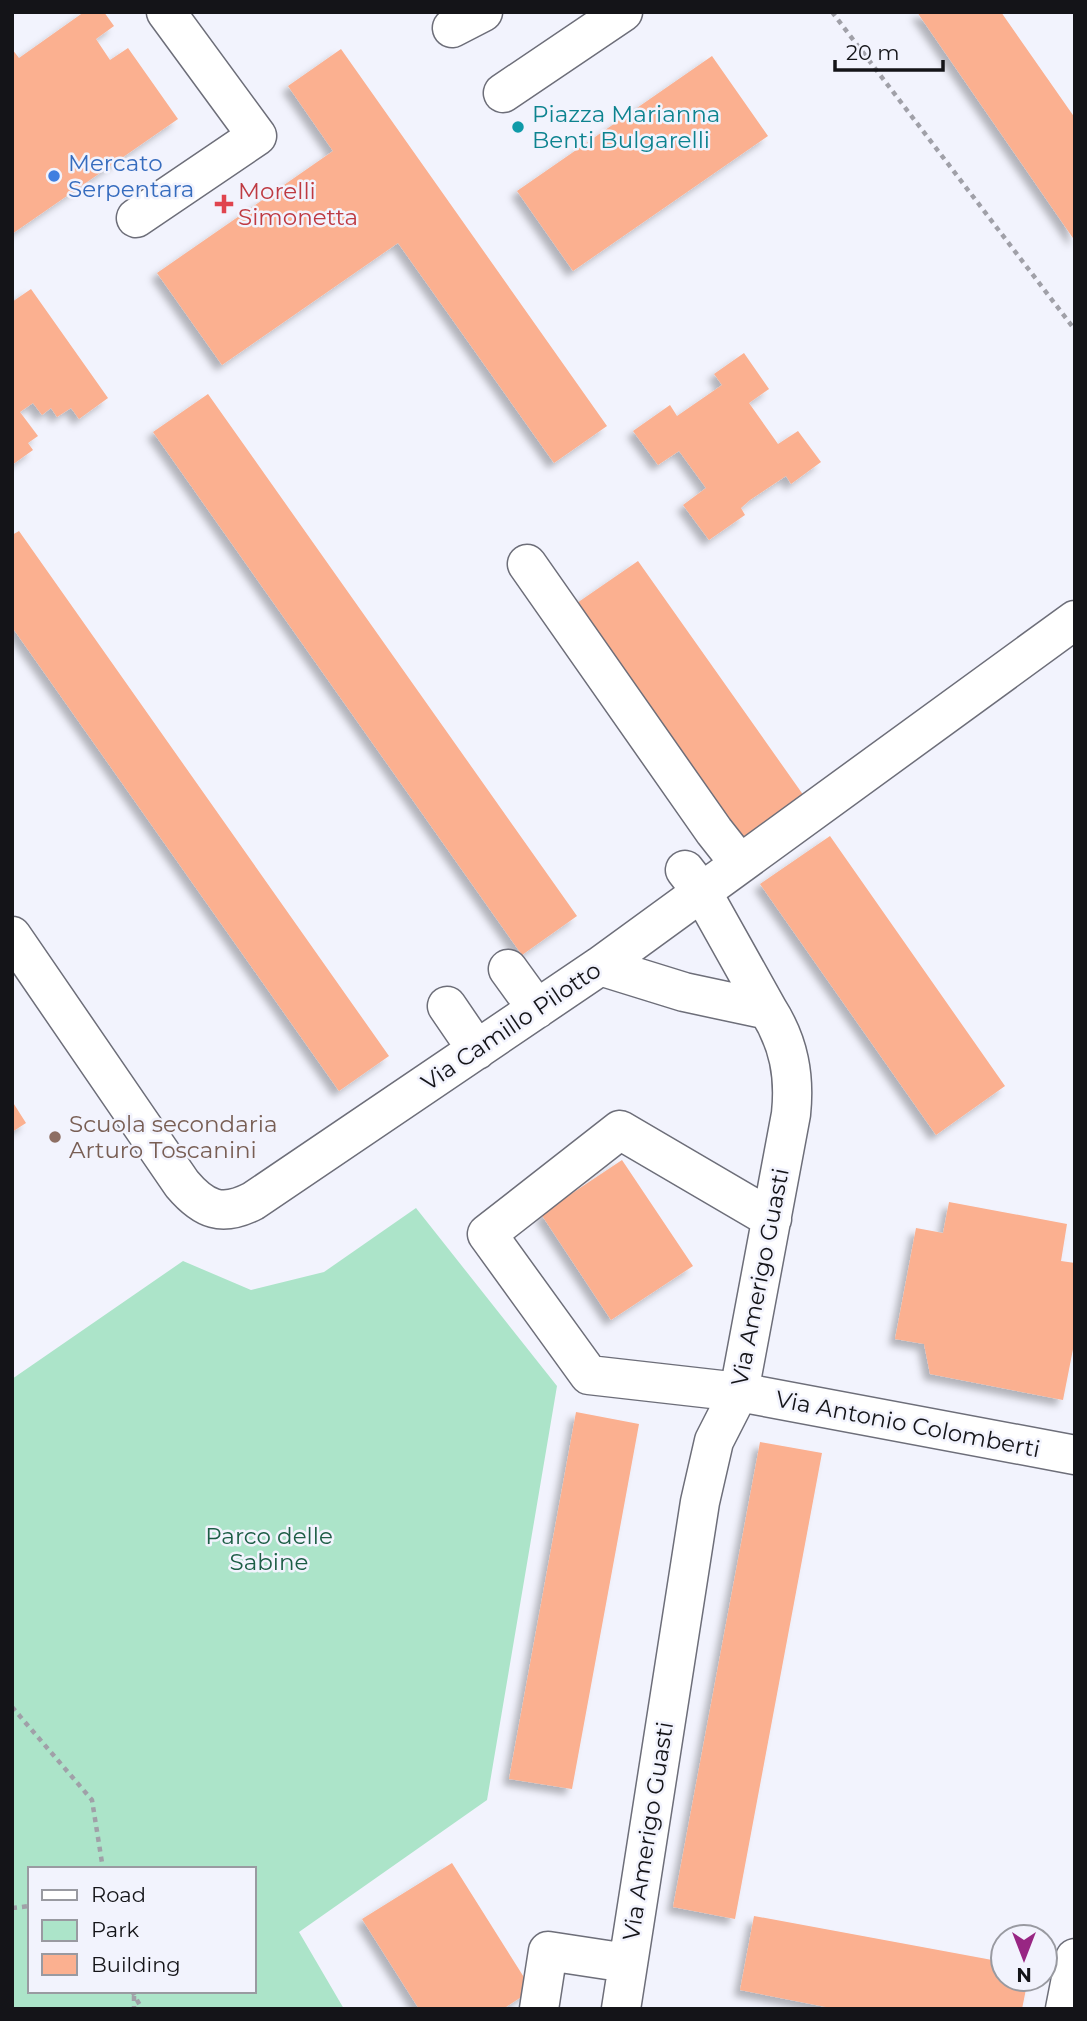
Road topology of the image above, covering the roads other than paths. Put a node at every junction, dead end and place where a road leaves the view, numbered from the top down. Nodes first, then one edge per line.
1 (166, 12) edge
2 (623, 12) edge
3 (503, 93) dead end
4 (136, 218) dead end
5 (527, 564) dead end
6 (1075, 620) edge
7 (740, 864) junction
8 (693, 881) junction
9 (12, 936) edge
10 (600, 966) junction
11 (508, 969) dead end
12 (447, 1006) dead end
13 (537, 1009) junction
14 (768, 1010) junction
15 (477, 1050) junction
16 (772, 1219) junction
17 (739, 1392) junction
18 (1075, 1455) edge
19 (1075, 1958) edge
20 (628, 1963) junction
21 (539, 2009) edge
22 (621, 2009) edge
23 (1065, 2009) edge

1 - 4 street
2 - 3 street
5 - 7 street
6 - 7 street, Via Camillo Pilotto
7 - 8 street, Via Camillo Pilotto
8 - 10 street, Via Camillo Pilotto
8 - 14 street, Via Amerigo Guasti
9 - 15 street, Via Camillo Pilotto
10 - 13 street, Via Camillo Pilotto
10 - 14 street
11 - 13 street
12 - 15 street
13 - 15 street, Via Camillo Pilotto
14 - 16 street, Via Amerigo Guasti
16 - 17 street, Via Amerigo Guasti
16 - 17 street, Via Antonio Colomberti
17 - 18 street, Via Antonio Colomberti
17 - 20 street, Via Amerigo Guasti
19 - 23 street
20 - 21 street, Via Amerigo Guasti
20 - 22 street, Via Amerigo Guasti

